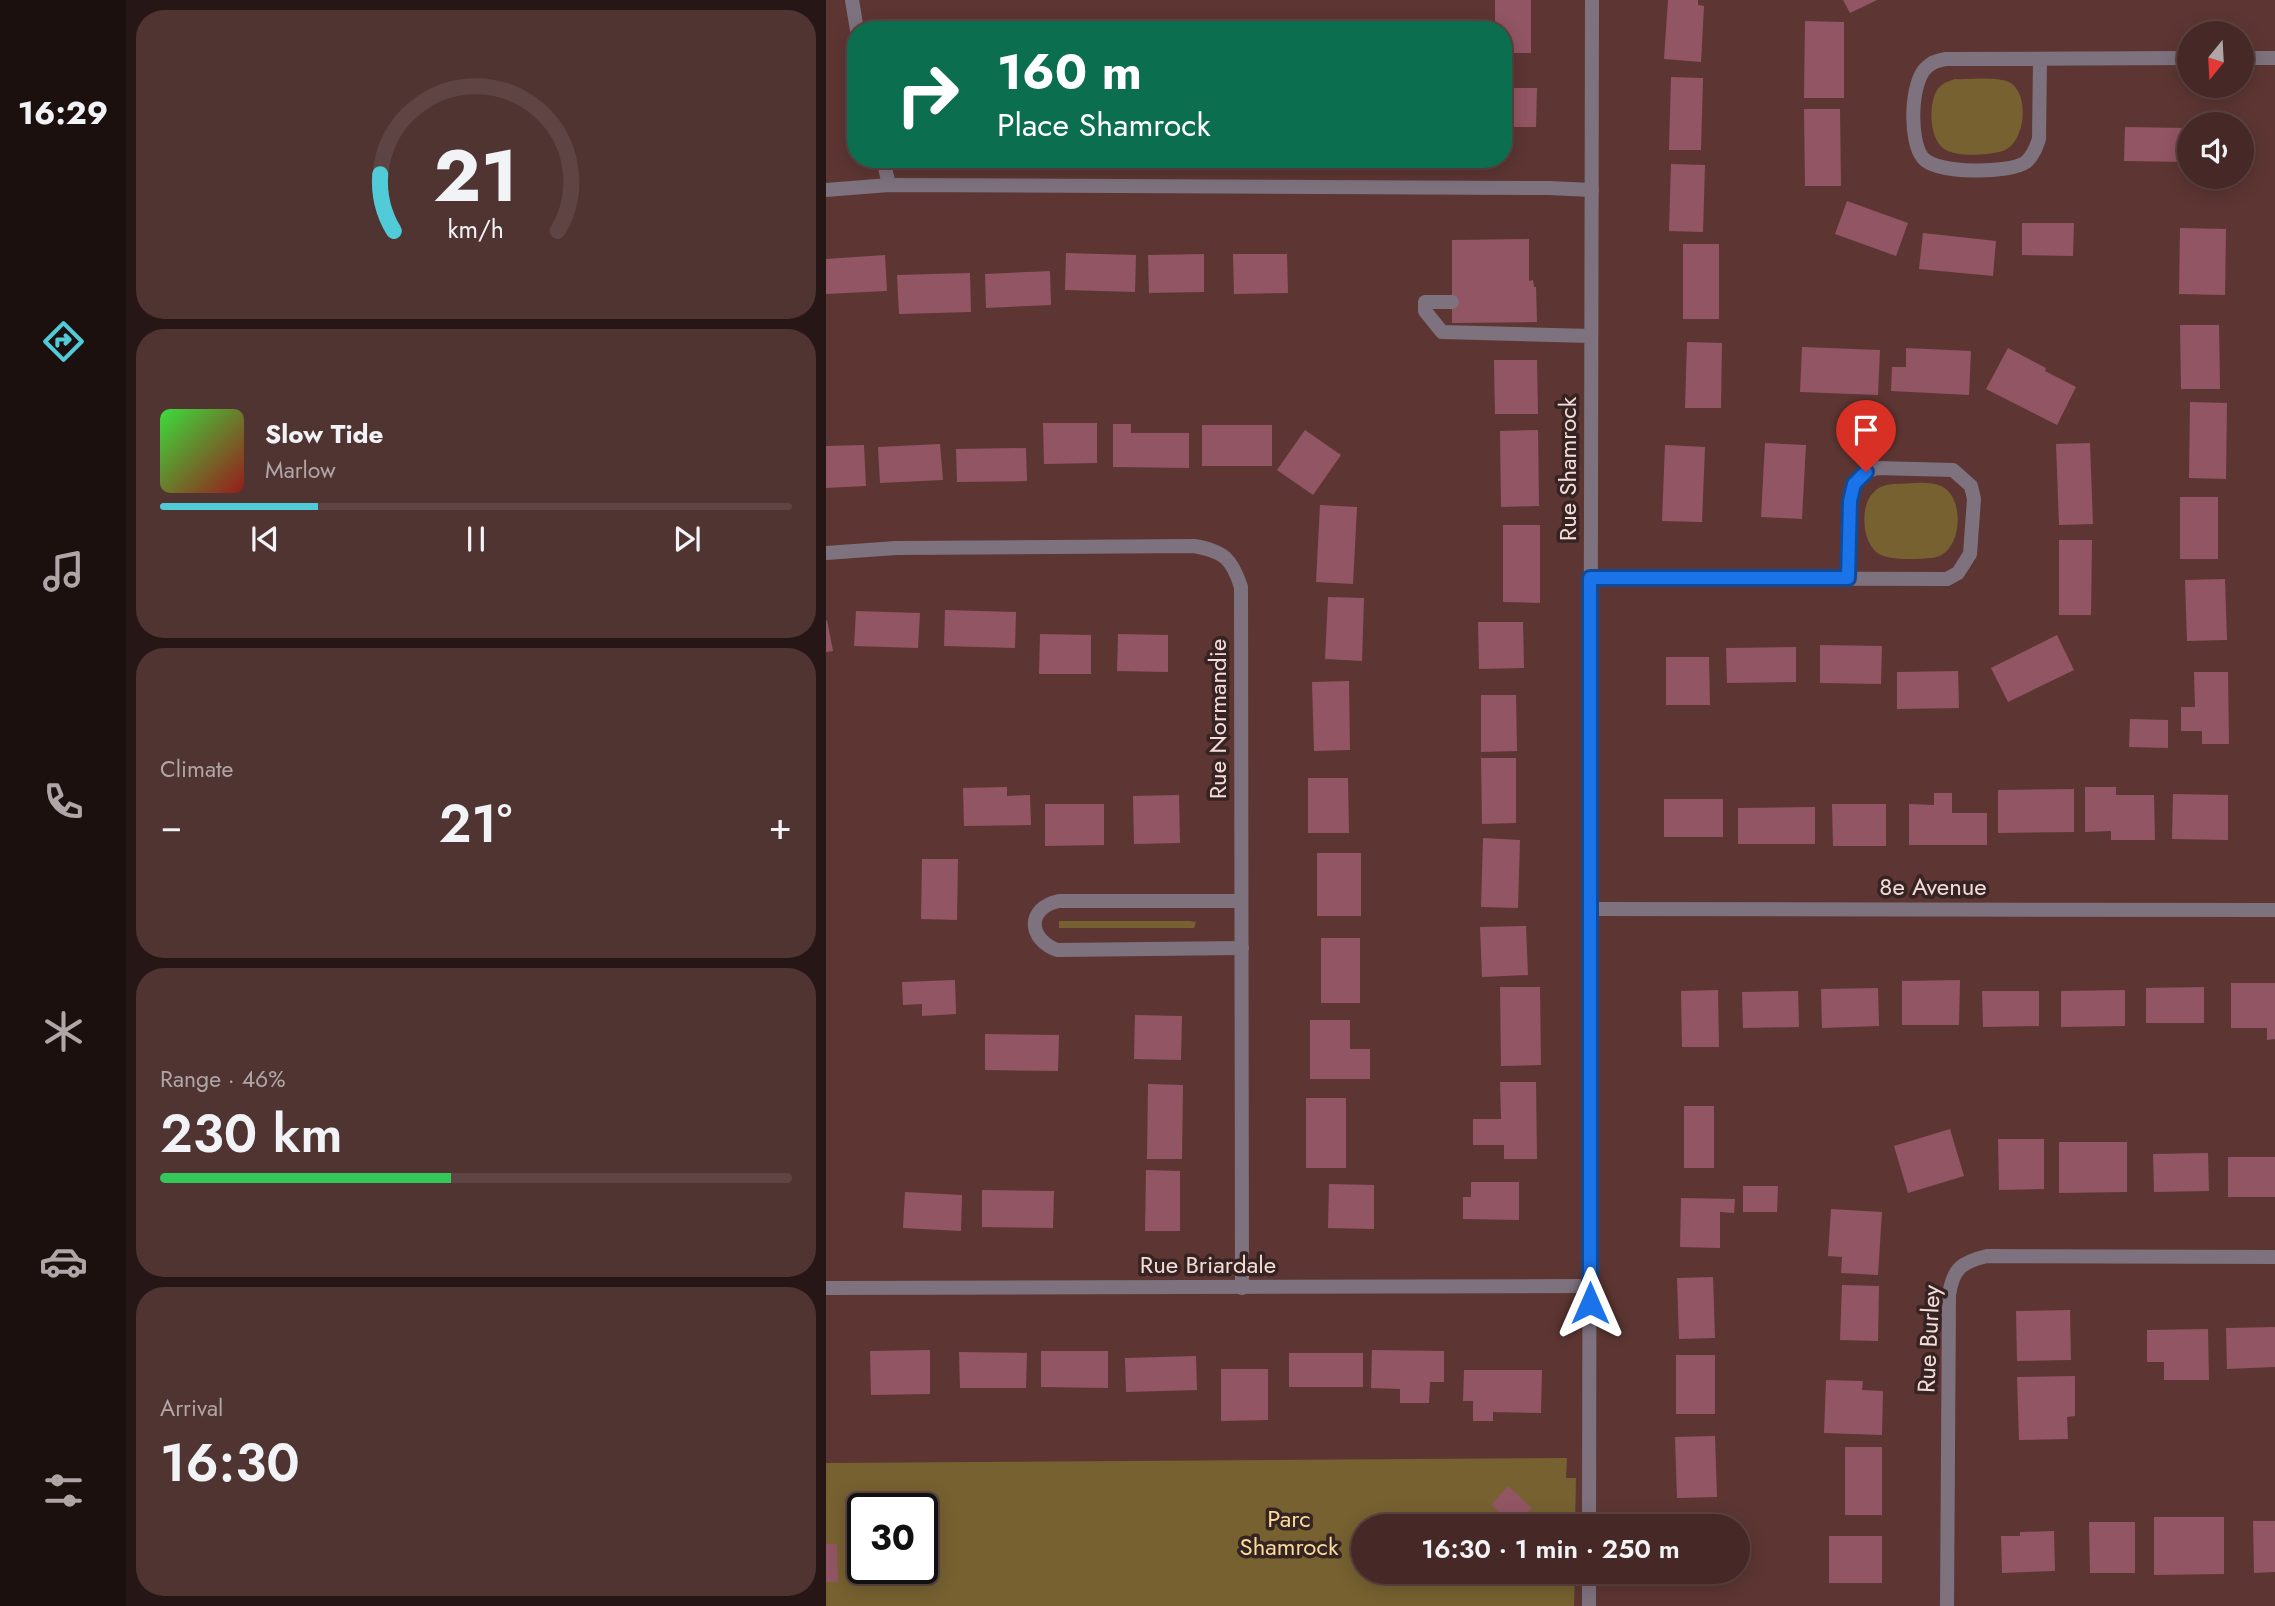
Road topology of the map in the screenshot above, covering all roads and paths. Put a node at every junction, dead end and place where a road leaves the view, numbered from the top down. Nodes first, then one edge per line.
1 (852, 0) edge
2 (1592, 0) edge
3 (856, 21) edge
4 (2177, 58) edge
5 (2254, 58) edge
6 (2275, 58) edge
7 (2040, 60) junction
8 (885, 168) edge
9 (889, 185) junction
10 (826, 190) edge
11 (1592, 190) junction
12 (1452, 302) dead end
13 (1591, 336) junction
14 (826, 554) edge
15 (1590, 578) junction
16 (1848, 578) junction
17 (1241, 901) junction
18 (1591, 909) junction
19 (2275, 910) edge
20 (1242, 948) junction
21 (2275, 1257) edge
22 (1591, 1286) junction
23 (1242, 1287) junction
24 (826, 1289) edge
25 (1590, 1514) edge
26 (1589, 1584) edge
27 (1589, 1606) edge
28 (1947, 1606) edge

1 - 3 street
2 - 11 street, Rue Shamrock
4 - 7 street
5 - 6 street
7 - 7 street
8 - 9 street
9 - 10 street
9 - 11 street
11 - 13 street, Rue Shamrock
12 - 13 street
13 - 15 street, Rue Shamrock
14 - 17 street, Rue Normandie
15 - 16 street
15 - 18 street, Rue Shamrock
16 - 16 street
17 - 20 street, Rue Normandie
17 - 20 street
18 - 19 street, 8e Avenue
18 - 22 street, Rue Shamrock
20 - 23 street, Rue Normandie
21 - 28 street, Rue Burley
22 - 23 street, Rue Briardale
22 - 25 street, Rue Shamrock
23 - 24 street, Rue Briardale
26 - 27 street

